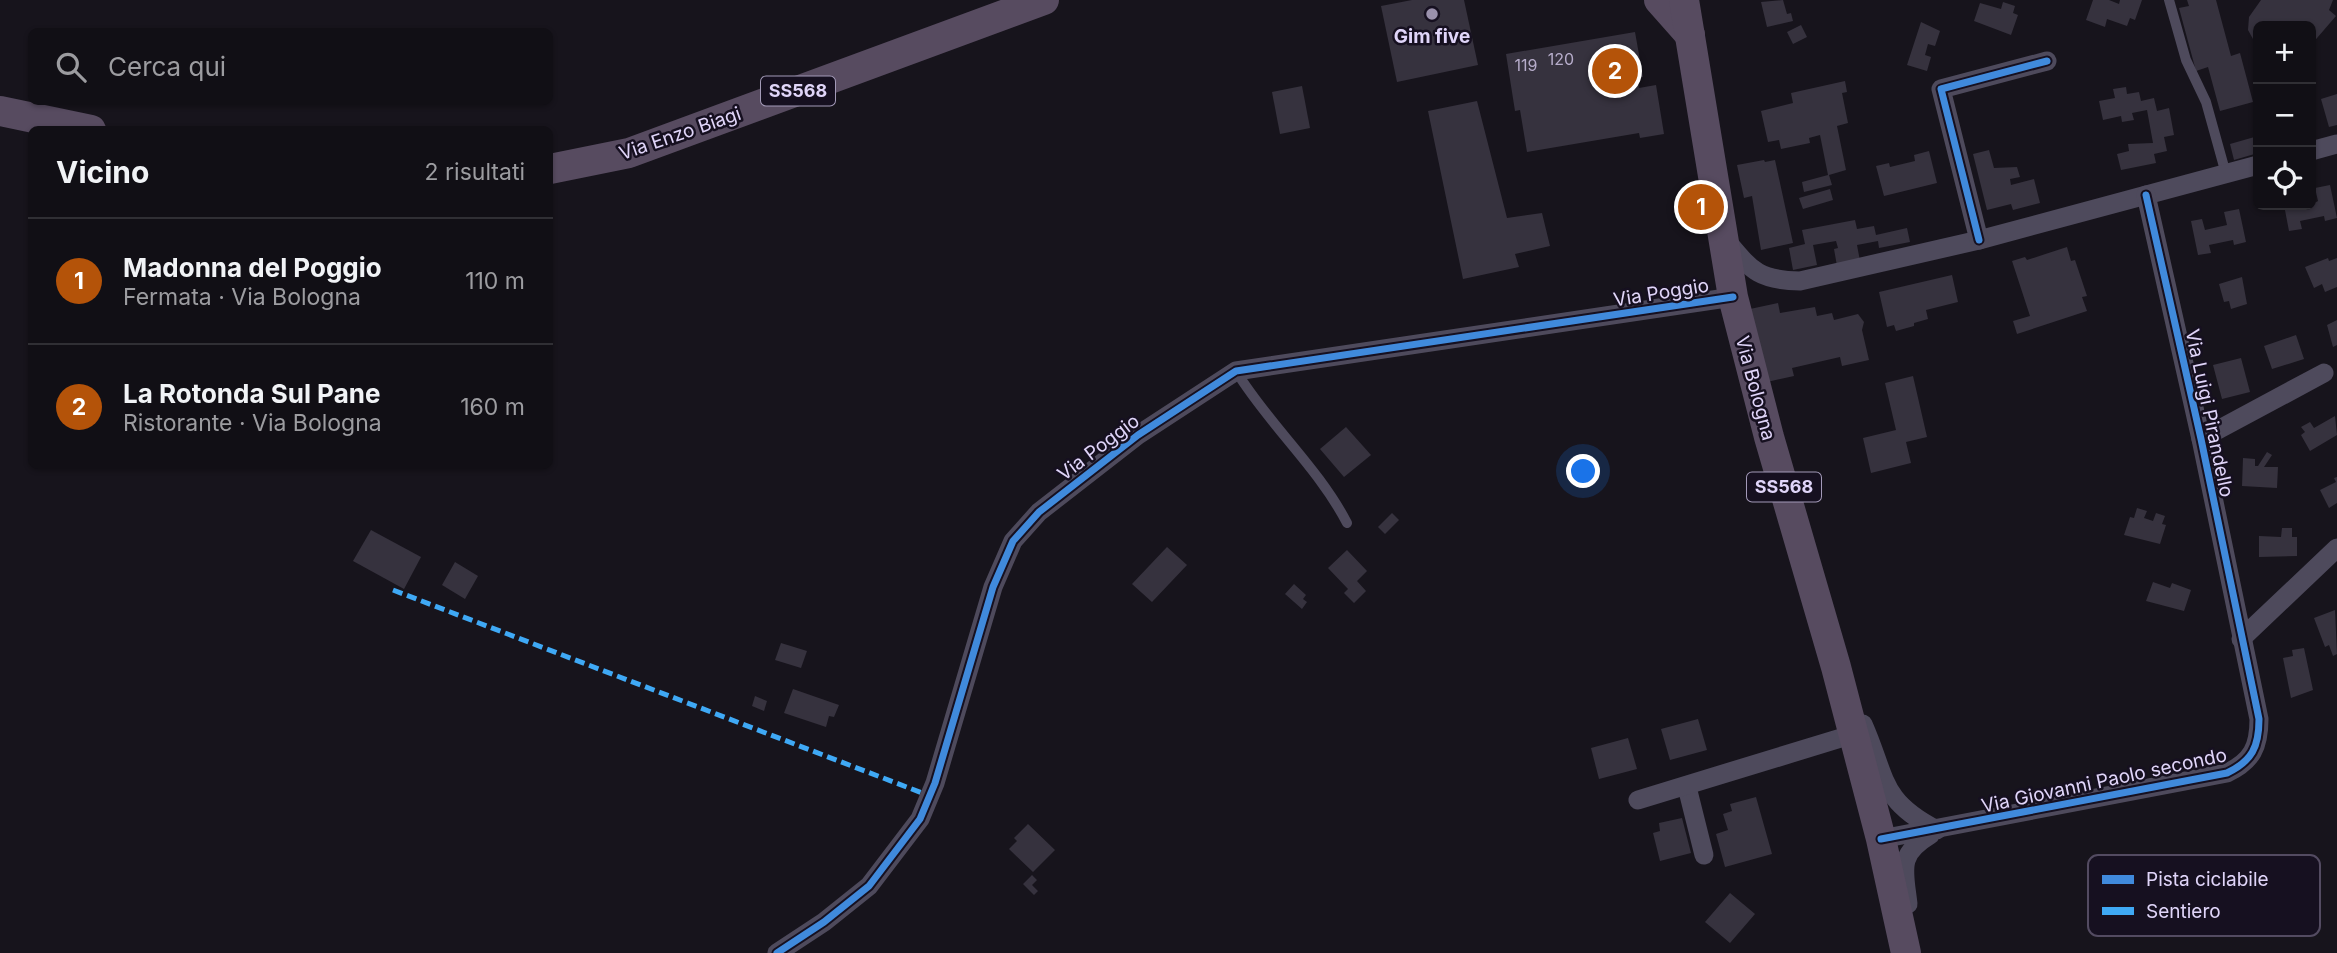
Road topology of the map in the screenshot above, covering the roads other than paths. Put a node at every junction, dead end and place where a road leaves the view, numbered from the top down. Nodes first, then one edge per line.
1 (1044, 0) edge
2 (1659, 0) edge
3 (1684, 0) edge
4 (1693, 0) edge
5 (2169, 0) edge
6 (1691, 35) junction
7 (2047, 61) dead end
8 (0, 111) edge
9 (72, 126) edge
10 (2337, 144) edge
11 (2316, 150) edge
12 (2253, 166) edge
13 (553, 168) edge
14 (2226, 174) junction
15 (2146, 195) junction
16 (1724, 237) junction
17 (1979, 240) junction
18 (1733, 297) junction
19 (1236, 371) junction
20 (2324, 373) dead end
21 (2201, 439) junction
22 (1347, 523) dead end
23 (2337, 548) edge
24 (2241, 639) junction
25 (1836, 667) junction
26 (1854, 734) junction
27 (1687, 787) junction
28 (1638, 800) dead end
29 (1937, 830) junction
30 (1881, 839) junction
31 (1704, 855) dead end
32 (777, 953) edge
33 (1906, 953) edge
34 (1913, 953) edge

1 - 13 main road, Via Enzo Biagi / SS568
2 - 6 main road
3 - 6 main road, Via Bologna / SS568
4 - 6 main road
5 - 14 lane
6 - 16 main road, Via Bologna / SS568
7 - 17 street
8 - 9 main road
10 - 11 street
12 - 14 street
14 - 15 street
15 - 17 street
15 - 21 street, Via Luigi Pirandello
16 - 17 street
16 - 18 main road, Via Bologna / SS568
18 - 19 street, Via Poggio
18 - 25 main road, Via Bologna / SS568
19 - 22 lane
19 - 32 street, Via Poggio
20 - 21 street
21 - 24 street, Via Luigi Pirandello
23 - 24 street
24 - 29 street, Via Giovanni Paolo secondo
25 - 26 main road, Via Bologna / SS568
25 - 29 street
26 - 27 street
26 - 30 main road, Via Bologna / SS568
27 - 28 street
27 - 31 street
29 - 30 street, Via Giovanni Paolo secondo
29 - 34 street
30 - 33 main road, Via Bologna / SS568

